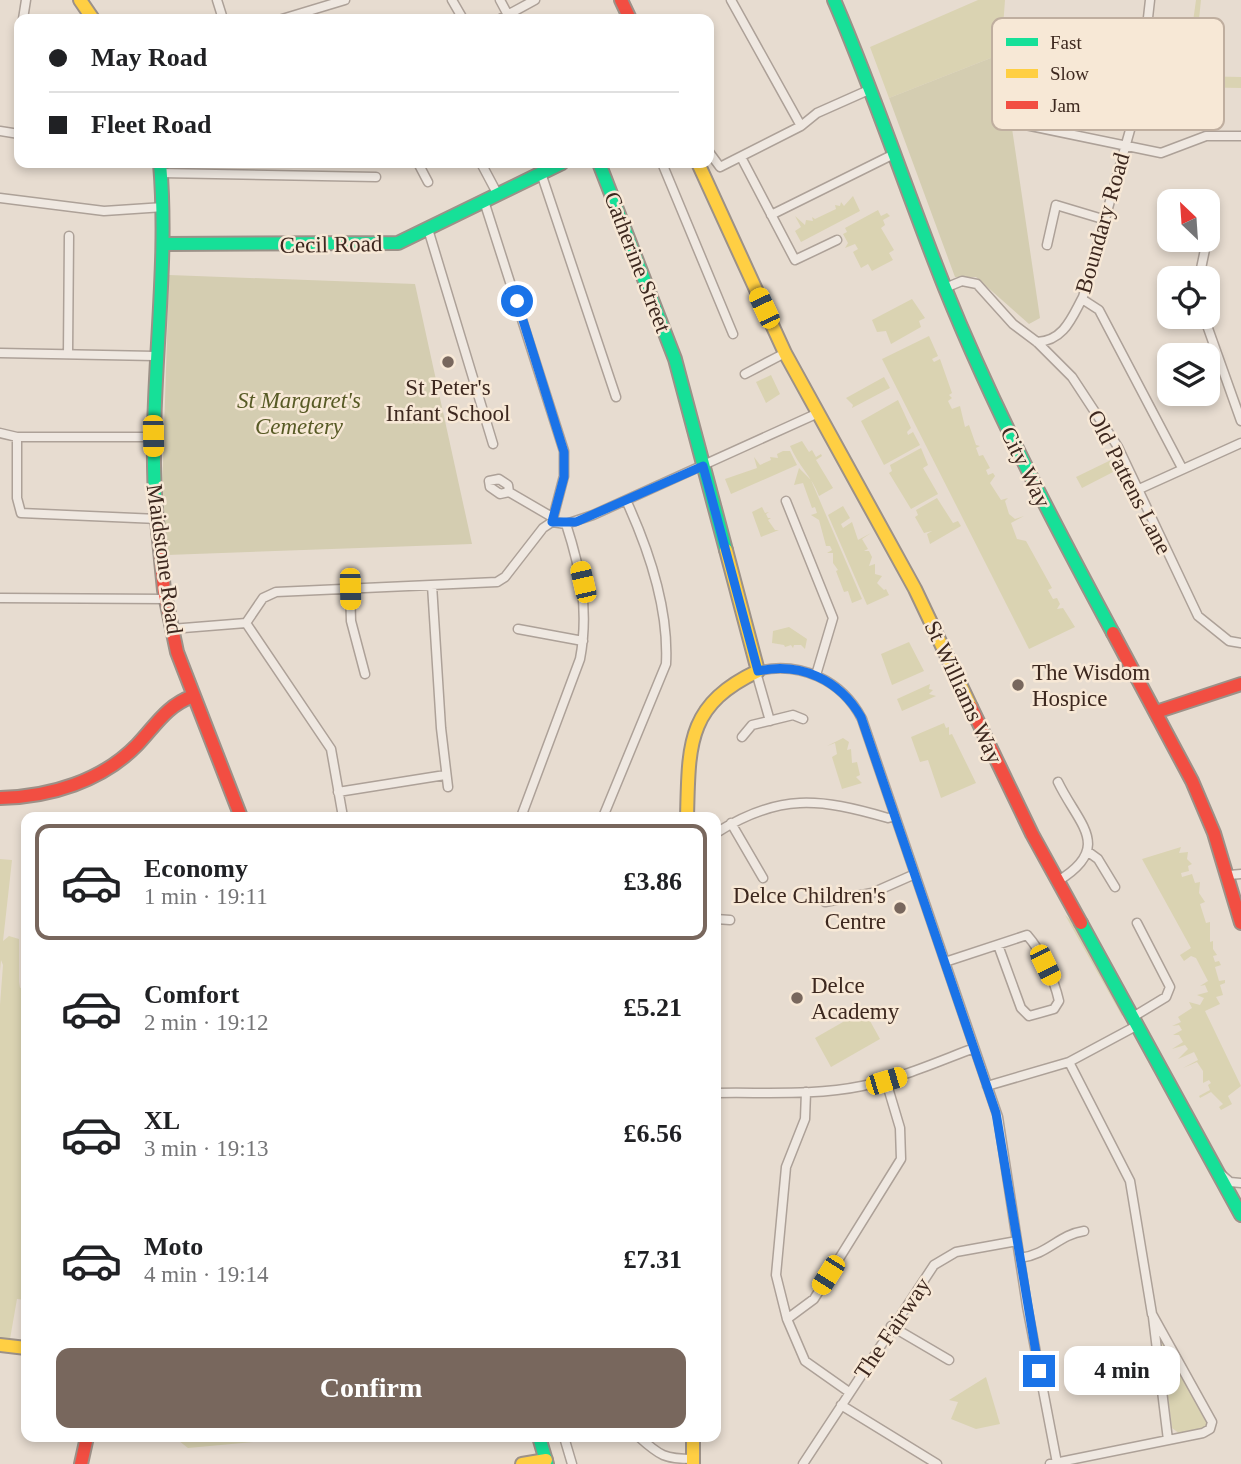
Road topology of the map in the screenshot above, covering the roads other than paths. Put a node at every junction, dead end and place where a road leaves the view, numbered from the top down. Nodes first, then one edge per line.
1 (345, 0) edge
2 (535, 0) edge
3 (731, 0) edge
4 (834, 0) edge
5 (1150, 0) edge
6 (299, 14) edge
7 (509, 14) edge
8 (1148, 18) edge
9 (871, 89) junction
10 (801, 126) junction
11 (1051, 130) edge
12 (1128, 130) edge
13 (1241, 136) edge
14 (1125, 145) junction
15 (894, 154) junction
16 (741, 157) junction
17 (714, 159) edge
18 (161, 168) edge
19 (421, 168) edge
20 (484, 168) edge
21 (601, 168) edge
22 (664, 168) edge
23 (700, 168) edge
24 (545, 169) edge
25 (376, 177) dead end
26 (428, 182) dead end
27 (498, 195) junction
28 (0, 198) edge
29 (484, 201) junction
30 (164, 207) junction
31 (771, 215) junction
32 (1106, 220) junction
33 (428, 229) junction
34 (69, 236) dead end
35 (837, 240) dead end
36 (164, 244) junction
37 (1047, 245) dead end
38 (945, 288) junction
39 (1082, 299) junction
40 (1208, 329) edge
41 (733, 334) dead end
42 (1037, 342) junction
43 (0, 353) edge
44 (785, 353) junction
45 (68, 354) junction
46 (155, 356) junction
47 (745, 373) dead end
48 (616, 397) dead end
49 (816, 414) junction
50 (1241, 421) edge
51 (0, 433) edge
52 (153, 436) junction
53 (17, 437) junction
54 (1241, 443) edge
55 (493, 444) dead end
56 (703, 466) junction
57 (1182, 468) junction
58 (1136, 490) junction
59 (509, 492) dead end
60 (626, 500) junction
61 (786, 501) dead end
62 (158, 519) junction
63 (552, 519) junction
64 (566, 524) junction
65 (432, 585) junction
66 (350, 589) junction
67 (1, 598) edge
68 (167, 598) junction
69 (246, 622) junction
70 (171, 629) junction
71 (518, 629) dead end
72 (583, 641) junction
73 (1241, 643) edge
74 (757, 671) junction
75 (365, 674) dead end
76 (816, 675) junction
77 (1241, 684) edge
78 (191, 690) junction
79 (1156, 712) junction
80 (803, 719) dead end
81 (770, 721) junction
82 (742, 737) dead end
83 (445, 775) junction
84 (1058, 782) dead end
85 (448, 787) dead end
86 (338, 792) junction
87 (1077, 795) dead end
88 (0, 798) edge
89 (1066, 800) junction
90 (239, 812) edge
91 (342, 812) edge
92 (523, 812) edge
93 (605, 812) edge
94 (687, 812) edge
95 (895, 816) junction
96 (731, 823) junction
97 (721, 830) edge
98 (1087, 851) junction
99 (915, 873) junction
100 (1235, 875) edge
101 (763, 878) dead end
102 (1058, 881) junction
103 (1115, 887) dead end
104 (825, 902) dead end
105 (721, 919) edge
106 (730, 920) dead end
107 (1137, 923) dead end
108 (1241, 923) edge
109 (998, 945) junction
110 (945, 962) junction
111 (1136, 1021) junction
112 (974, 1048) junction
113 (1069, 1062) junction
114 (886, 1081) junction
115 (987, 1086) junction
116 (806, 1092) junction
117 (721, 1093) edge
118 (1235, 1186) edge
119 (1241, 1215) edge
120 (1084, 1231) dead end
121 (1017, 1241) junction
122 (1020, 1258) junction
123 (1152, 1314) junction
124 (787, 1318) junction
125 (891, 1326) junction
126 (0, 1345) edge
127 (21, 1347) edge
128 (949, 1360) dead end
129 (849, 1392) junction
130 (841, 1405) junction
131 (1168, 1440) junction
132 (85, 1442) edge
133 (540, 1442) edge
134 (565, 1442) edge
135 (645, 1442) edge
136 (693, 1442) edge
137 (546, 1462) edge
138 (693, 1462) edge
139 (1054, 1463) edge
140 (81, 1464) edge
141 (522, 1464) edge
142 (572, 1464) edge
143 (803, 1464) edge
144 (937, 1464) edge

1 - 6 street
2 - 7 street
3 - 10 street
4 - 9 street, City Way
5 - 8 street, Boundary Road
9 - 10 street
9 - 15 street, City Way
10 - 16 street
11 - 14 street
12 - 14 street, Boundary Road
13 - 14 street
14 - 32 street, Boundary Road
15 - 31 street
15 - 38 street, City Way
16 - 17 street
16 - 31 street
18 - 25 street
18 - 30 street, Maidstone Road
19 - 26 street
20 - 27 street
21 - 56 street, Catherine Street
22 - 41 street
23 - 44 street, St Williams Way
24 - 27 street, Cecil Road
24 - 48 street
27 - 29 street, Cecil Road
28 - 30 street
29 - 33 street, Cecil Road
29 - 63 street
30 - 36 street, Maidstone Road
31 - 35 street
32 - 37 street
32 - 39 street, Boundary Road
33 - 36 street, Cecil Road
33 - 55 street
34 - 45 street
36 - 46 street, Maidstone Road
38 - 42 street, Old Pattens Lane
38 - 79 street, City Way
39 - 42 street, Boundary Road
39 - 57 street
40 - 50 street
42 - 58 street, Old Pattens Lane
43 - 45 street
44 - 47 street
44 - 49 street, St Williams Way
45 - 46 street
46 - 52 street, Maidstone Road
49 - 56 street
49 - 102 street, St Williams Way
51 - 53 street
52 - 53 street
52 - 62 street, Maidstone Road
53 - 62 street
54 - 57 street
56 - 60 street
56 - 74 street, Catherine Street
57 - 58 street
58 - 73 street, Old Pattens Lane
59 - 63 street
60 - 64 street
60 - 93 street
61 - 76 street
62 - 68 street, Maidstone Road
63 - 64 street
63 - 65 street
64 - 72 street
65 - 66 street
65 - 83 street
66 - 69 street
66 - 75 street
67 - 68 street
68 - 70 street, Maidstone Road
69 - 70 street
69 - 86 street
70 - 78 street, Maidstone Road
71 - 72 street
72 - 92 street
74 - 76 street
74 - 81 street
74 - 94 street
76 - 95 street
77 - 79 street
78 - 88 street
78 - 90 street, Maidstone Road
79 - 100 street, City Way
80 - 81 street
81 - 82 street
83 - 85 street
83 - 86 street
84 - 89 street
86 - 91 street
87 - 89 street
89 - 98 street
95 - 96 street
95 - 99 street
96 - 97 street
96 - 101 street
98 - 102 street
98 - 103 street
99 - 104 street
99 - 110 street
100 - 108 street, City Way
102 - 111 street, St Williams Way
105 - 106 street
107 - 111 street
109 - 109 street
109 - 110 street
110 - 112 street
111 - 113 street
111 - 118 street, St Williams Way
112 - 114 street
112 - 115 street
113 - 115 street
113 - 123 street
114 - 116 street
114 - 124 street
115 - 121 street
116 - 117 street
116 - 124 street
118 - 119 street, St Williams Way
120 - 122 street
121 - 122 street
121 - 125 street, The Fairway
122 - 139 street
123 - 131 street
123 - 131 street
124 - 129 street
125 - 128 street
125 - 129 street, The Fairway
126 - 127 street
129 - 130 street, The Fairway
130 - 143 street, The Fairway
130 - 144 street
131 - 139 street
132 - 140 street
133 - 137 street
134 - 142 street
135 - 138 street
136 - 138 street
137 - 141 street

